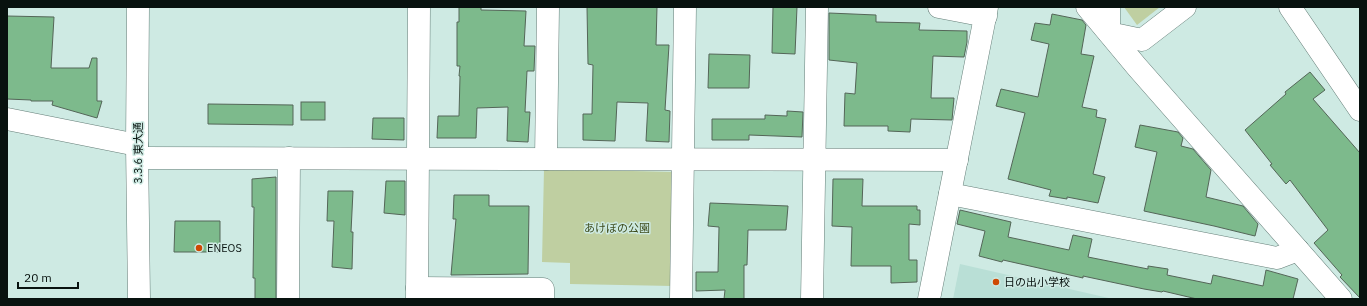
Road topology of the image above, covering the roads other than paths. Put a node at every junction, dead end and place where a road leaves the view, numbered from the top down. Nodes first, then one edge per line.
1 (138, 7) edge
2 (419, 7) edge
3 (548, 7) edge
4 (685, 7) edge
5 (817, 7) edge
6 (939, 7) edge
7 (1087, 7) edge
8 (1109, 7) edge
9 (1185, 7) edge
10 (1290, 7) edge
11 (987, 12) edge
12 (1109, 33) junction
13 (1360, 110) edge
14 (7, 119) edge
15 (137, 151) junction
16 (290, 158) junction
17 (418, 159) junction
18 (546, 159) junction
19 (683, 159) junction
20 (814, 160) junction
21 (957, 160) junction
22 (950, 194) junction
23 (1298, 250) junction
24 (417, 293) edge
25 (139, 299) edge
26 (288, 299) edge
27 (543, 299) edge
28 (681, 299) edge
29 (812, 299) edge
30 (929, 299) edge
31 (1341, 299) edge

1 - 15 street, 3.3.6 東大通
2 - 17 street
3 - 18 street
4 - 19 street
5 - 20 street
6 - 11 street
7 - 12 street
8 - 12 street
9 - 12 street
10 - 13 street
11 - 21 street
12 - 23 street
14 - 15 street
15 - 16 street
15 - 25 street, 3.3.6 東大通
16 - 17 street
16 - 26 street
17 - 18 street
17 - 24 street
18 - 19 street
19 - 20 street
19 - 28 street
20 - 21 street
20 - 29 street
21 - 22 street
22 - 23 street
22 - 30 street
23 - 31 street
24 - 27 street

